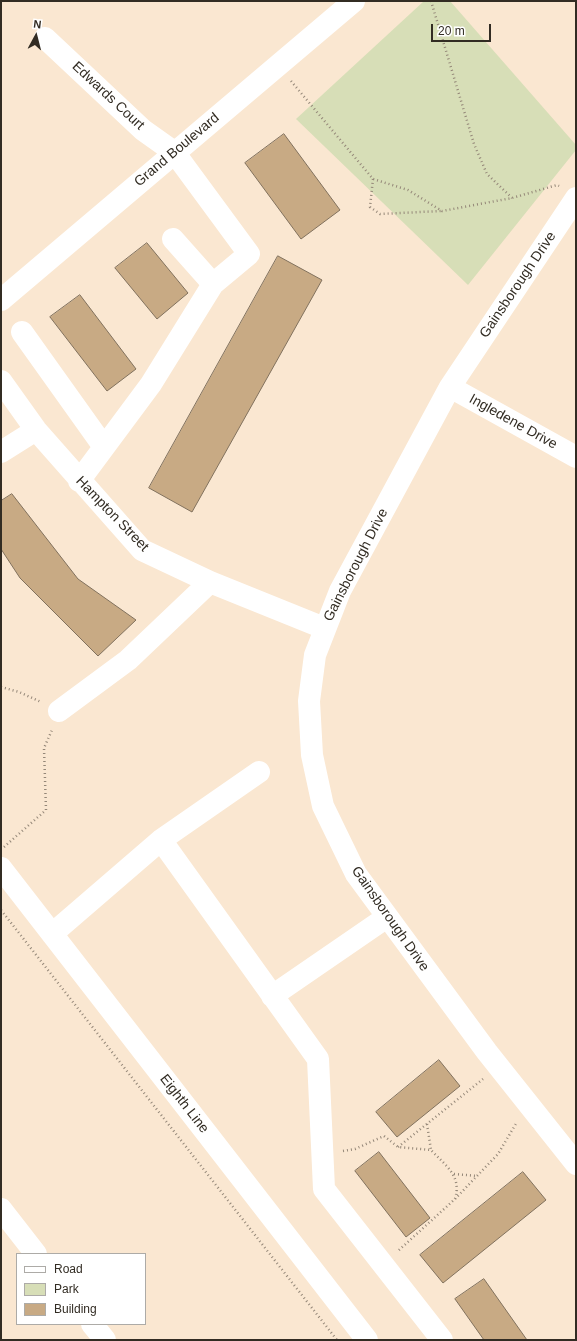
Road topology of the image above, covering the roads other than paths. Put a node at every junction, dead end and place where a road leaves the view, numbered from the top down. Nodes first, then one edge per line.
1 (354, 1) edge
2 (45, 38) dead end
3 (174, 152) junction
4 (570, 194) edge
5 (173, 239) dead end
6 (213, 284) junction
7 (1, 300) edge
8 (22, 332) dead end
9 (1, 381) edge
10 (450, 387) junction
11 (36, 430) junction
12 (104, 447) junction
13 (1, 452) edge
14 (576, 458) edge
15 (79, 481) junction
16 (210, 582) junction
17 (324, 628) junction
18 (59, 711) road end
19 (259, 772) dead end
20 (161, 840) junction
21 (1, 868) edge
22 (388, 917) junction
23 (52, 934) junction
24 (272, 996) junction
25 (576, 1164) edge
26 (1, 1209) edge
27 (35, 1253) edge
28 (93, 1325) edge
29 (104, 1340) edge
30 (367, 1340) edge
31 (442, 1340) edge

1 - 3 street, Grand Boulevard
2 - 3 street, Edwards Court
3 - 6 street, Edwards Court
3 - 7 street, Grand Boulevard
4 - 10 street, Gainsborough Drive
5 - 6 street
6 - 12 street
8 - 12 street
9 - 11 street, Hampton Street
10 - 14 street, Ingledene Drive
10 - 17 street, Gainsborough Drive
11 - 13 street
11 - 15 street, Hampton Street
12 - 15 street
15 - 16 street, Hampton Street
16 - 17 street, Hampton Street
16 - 18 street
17 - 22 street, Gainsborough Drive
19 - 20 street
20 - 23 street
20 - 24 street
21 - 23 street, Eighth Line
22 - 24 street
22 - 25 street, Gainsborough Drive
23 - 30 street, Eighth Line
24 - 31 street
26 - 27 street
28 - 29 street

